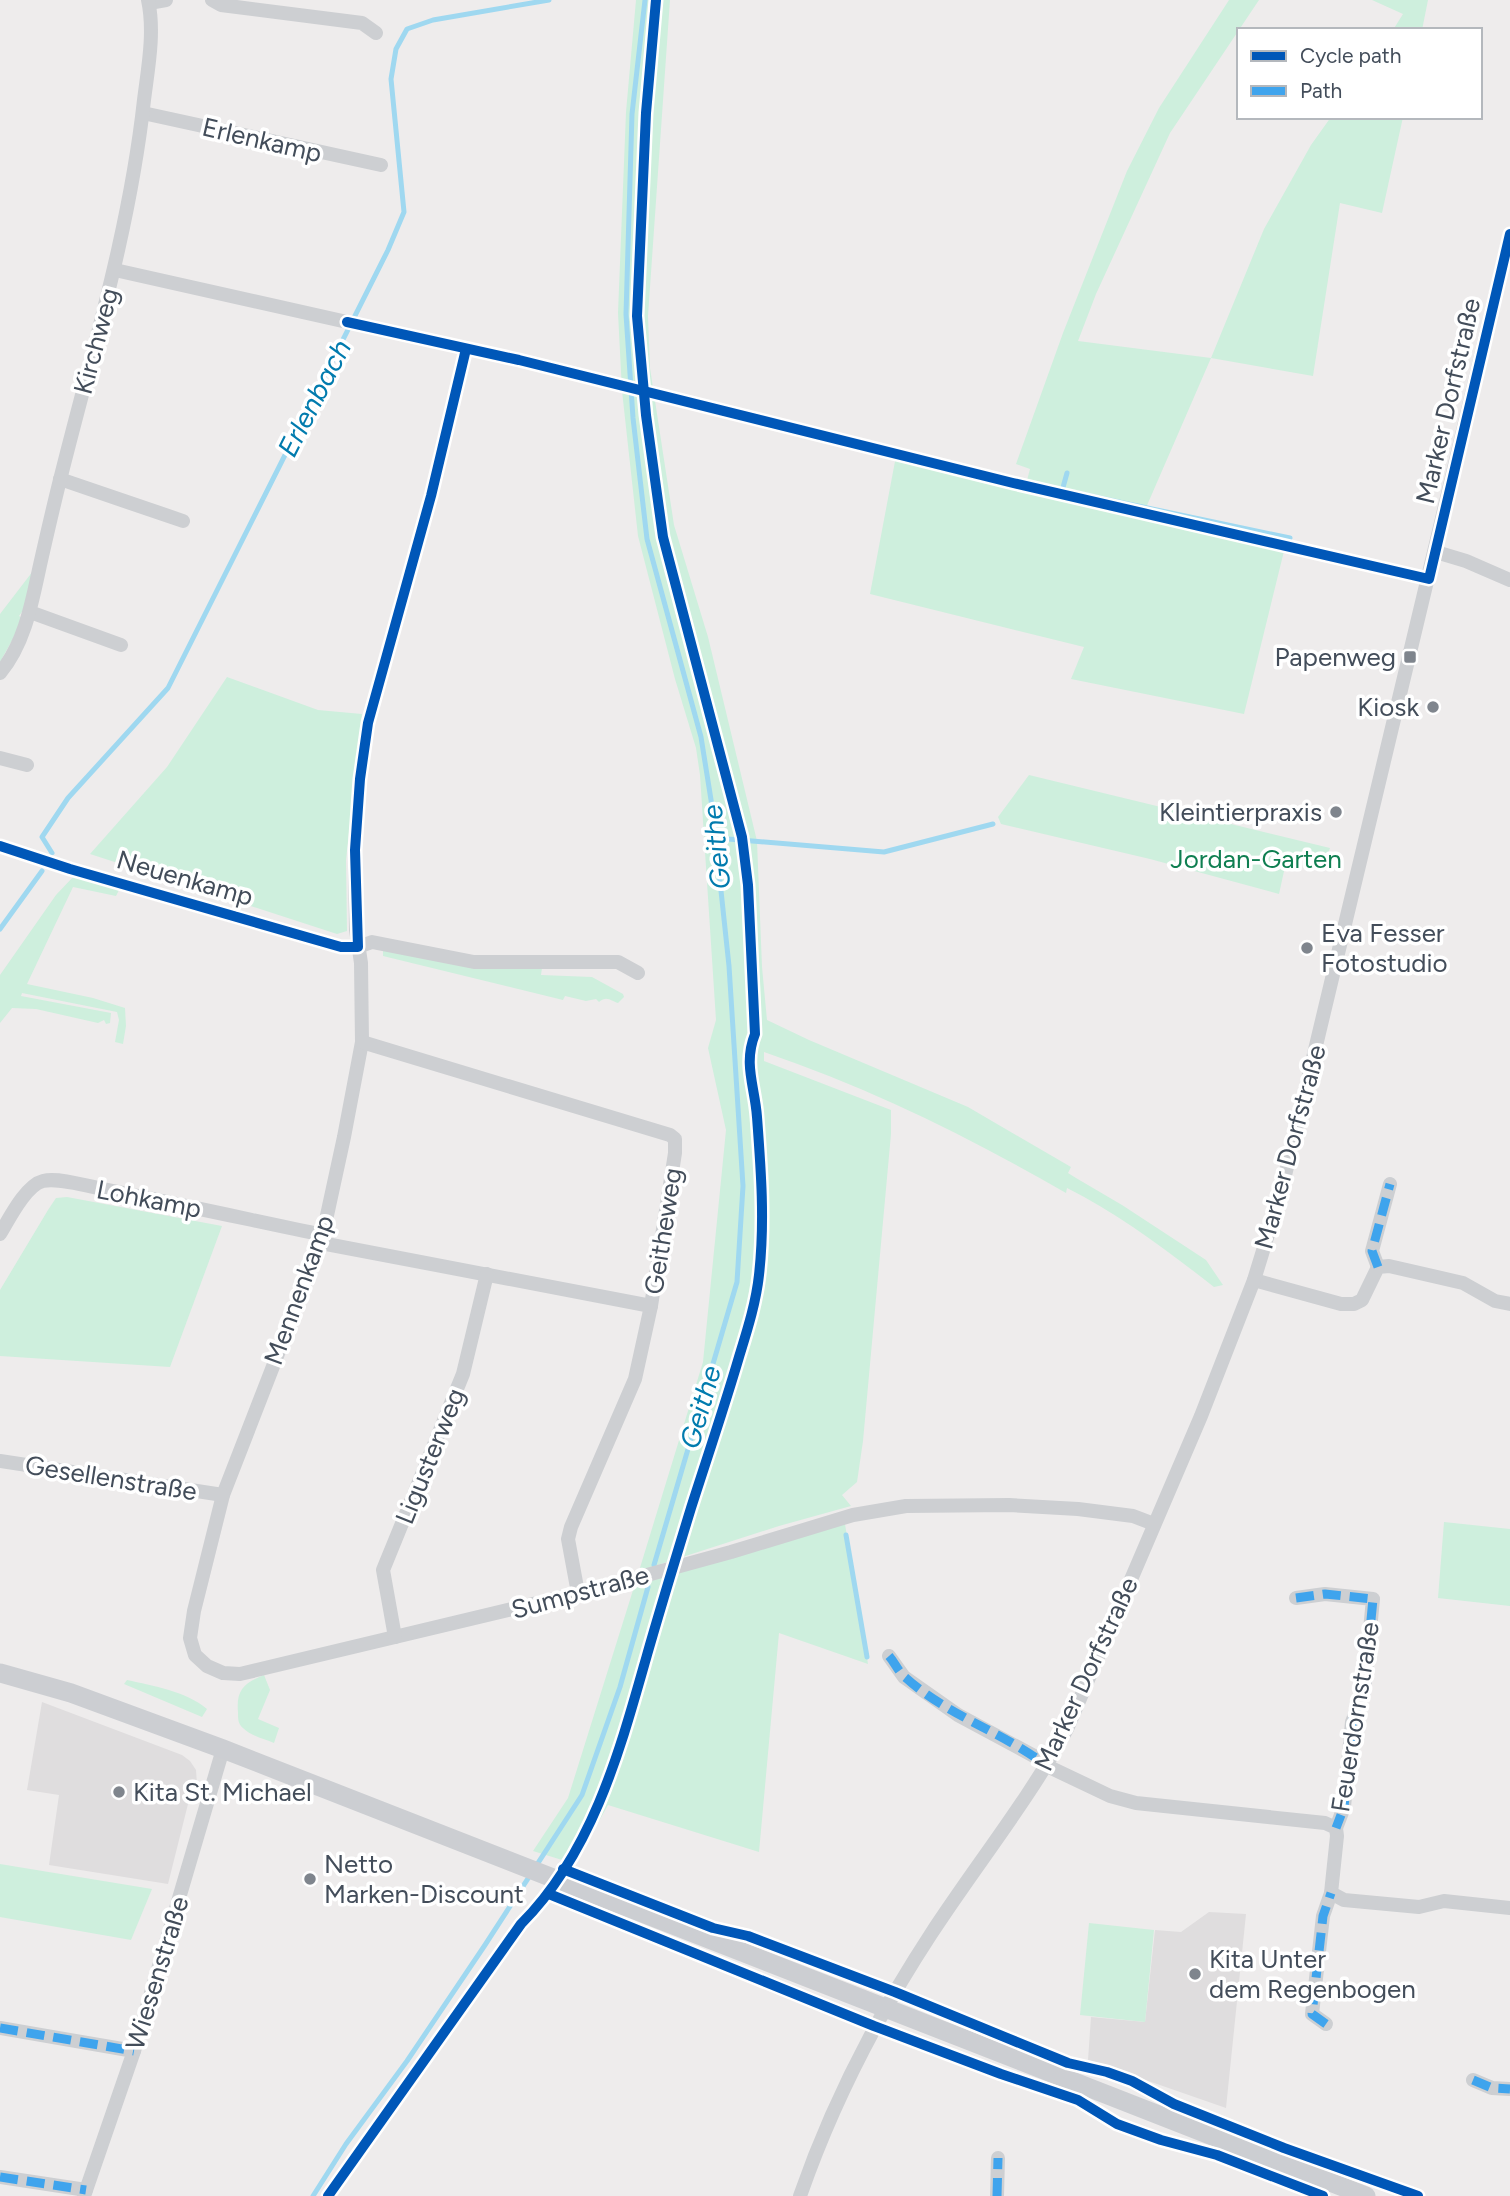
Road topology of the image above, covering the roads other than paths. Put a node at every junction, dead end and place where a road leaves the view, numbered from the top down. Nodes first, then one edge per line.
1 (166, 0) edge
2 (212, 0) edge
3 (149, 1) edge
4 (376, 33) dead end
5 (143, 113) junction
6 (381, 165) dead end
7 (1510, 234) edge
8 (115, 270) junction
9 (347, 323) dead end
10 (60, 479) junction
11 (183, 521) dead end
12 (1436, 552) junction
13 (1510, 580) edge
14 (30, 612) junction
15 (121, 645) dead end
16 (0, 673) edge
17 (0, 758) edge
18 (27, 765) dead end
19 (0, 846) edge
20 (355, 850) dead end
21 (358, 947) junction
22 (638, 973) dead end
23 (362, 1042) junction
24 (1390, 1184) dead end
25 (0, 1234) edge
26 (322, 1239) junction
27 (1378, 1267) junction
28 (487, 1274) junction
29 (1254, 1280) junction
30 (1510, 1304) edge
31 (651, 1306) junction
32 (0, 1461) edge
33 (223, 1495) junction
34 (1154, 1524) junction
35 (578, 1593) junction
36 (1296, 1598) dead end
37 (395, 1637) junction
38 (889, 1656) dead end
39 (213, 1670) joint
40 (0, 1673) edge
41 (223, 1749) junction
42 (1047, 1766) junction
43 (1336, 1828) junction
44 (1332, 1893) junction
45 (1510, 1908) edge
46 (884, 2009) junction
47 (1326, 2024) dead end
48 (0, 2028) edge
49 (134, 2051) junction
50 (1473, 2080) dead end
51 (1510, 2089) edge
52 (999, 2158) dead end
53 (0, 2177) edge
54 (85, 2193) edge
55 (800, 2196) edge
56 (996, 2196) edge
57 (1366, 2196) edge

1 - 3 street
2 - 4 street
3 - 5 street, Kirchweg
5 - 6 street, Erlenkamp
5 - 8 street, Kirchweg
7 - 12 street, Marker Dorfstraße
8 - 9 street
8 - 10 street, Kirchweg
10 - 11 street
10 - 14 street, Kirchweg
12 - 13 street
12 - 29 street, Marker Dorfstraße
14 - 15 street
14 - 16 street, Kirchweg
17 - 18 street
19 - 21 street, Neuenkamp
20 - 21 street, Mennenkamp
21 - 22 street, Neuenkamp
21 - 23 street, Mennenkamp
23 - 26 street, Mennenkamp
23 - 31 street, Geitheweg
24 - 27 street
25 - 26 street, Lohkamp
26 - 28 street, Lohkamp
26 - 33 street, Mennenkamp
27 - 29 street
27 - 30 street
28 - 31 street, Lohkamp
28 - 37 street, Ligusterweg
29 - 34 street, Marker Dorfstraße
31 - 35 street, Geitheweg
32 - 33 street, Gesellenstraße
33 - 39 street, Mennenkamp
34 - 35 street, Sumpstraße
34 - 42 street, Marker Dorfstraße
35 - 37 street, Sumpstraße
36 - 43 street, Feuerdornstraße
37 - 39 street, Sumpstraße
38 - 42 street, Feuerdornstraße
40 - 41 street
41 - 46 street
41 - 49 street, Wiesenstraße
42 - 43 street, Feuerdornstraße
42 - 46 street, Marker Dorfstraße
43 - 44 street, Feuerdornstraße
44 - 45 street
44 - 47 street, Feuerdornstraße
46 - 55 street, Marker Dorfstraße
46 - 57 street
48 - 49 street
49 - 54 street, Wiesenstraße
50 - 51 street
52 - 56 street
53 - 54 street

